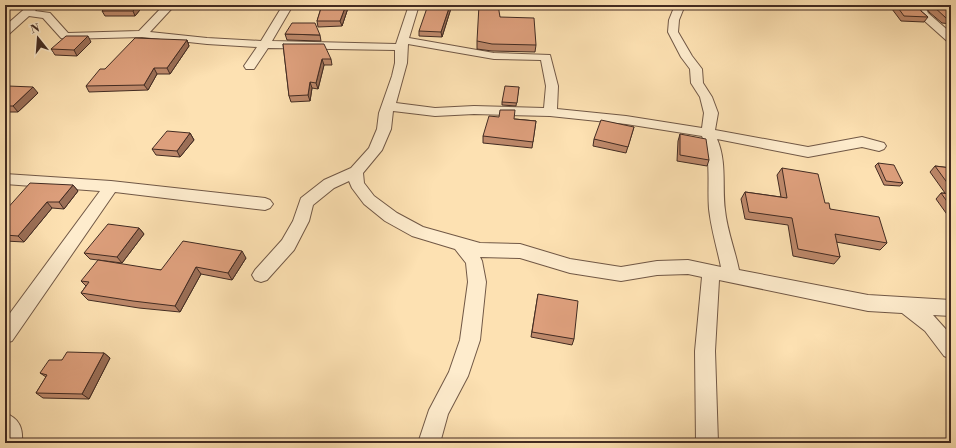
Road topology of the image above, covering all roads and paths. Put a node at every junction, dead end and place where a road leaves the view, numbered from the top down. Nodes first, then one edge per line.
1 (35, 5) edge
2 (170, 5) edge
3 (288, 5) edge
4 (414, 5) edge
5 (680, 5) edge
6 (918, 5) edge
7 (27, 13) junction
8 (933, 22) junction
9 (951, 24) edge
10 (5, 32) edge
11 (142, 34) junction
12 (951, 38) edge
13 (403, 44) junction
14 (265, 45) junction
15 (250, 66) dead end
16 (388, 106) junction
17 (550, 112) junction
18 (708, 133) junction
19 (879, 146) dead end
20 (356, 172) junction
21 (5, 179) edge
22 (111, 186) junction
23 (265, 204) dead end
24 (461, 246) junction
25 (711, 272) junction
26 (261, 275) dead end
27 (732, 276) junction
28 (903, 305) junction
29 (951, 308) edge
30 (5, 335) edge
31 (951, 350) edge
32 (5, 424) edge
33 (11, 443) edge
34 (428, 443) edge
35 (708, 443) edge

1 - 7 street
2 - 11 street
3 - 14 street
4 - 13 street
5 - 18 street
6 - 8 street
7 - 10 street
7 - 11 street
8 - 9 street
8 - 12 street
11 - 14 street
13 - 14 street
13 - 16 street
13 - 17 street
14 - 15 street
16 - 17 street
16 - 20 street
17 - 18 street
18 - 19 street
18 - 27 street
20 - 24 street
20 - 26 street
21 - 22 street
22 - 23 street
22 - 30 street
24 - 25 street
24 - 34 street
25 - 27 street
25 - 35 street
27 - 28 street
28 - 29 street
28 - 31 street
32 - 33 street

